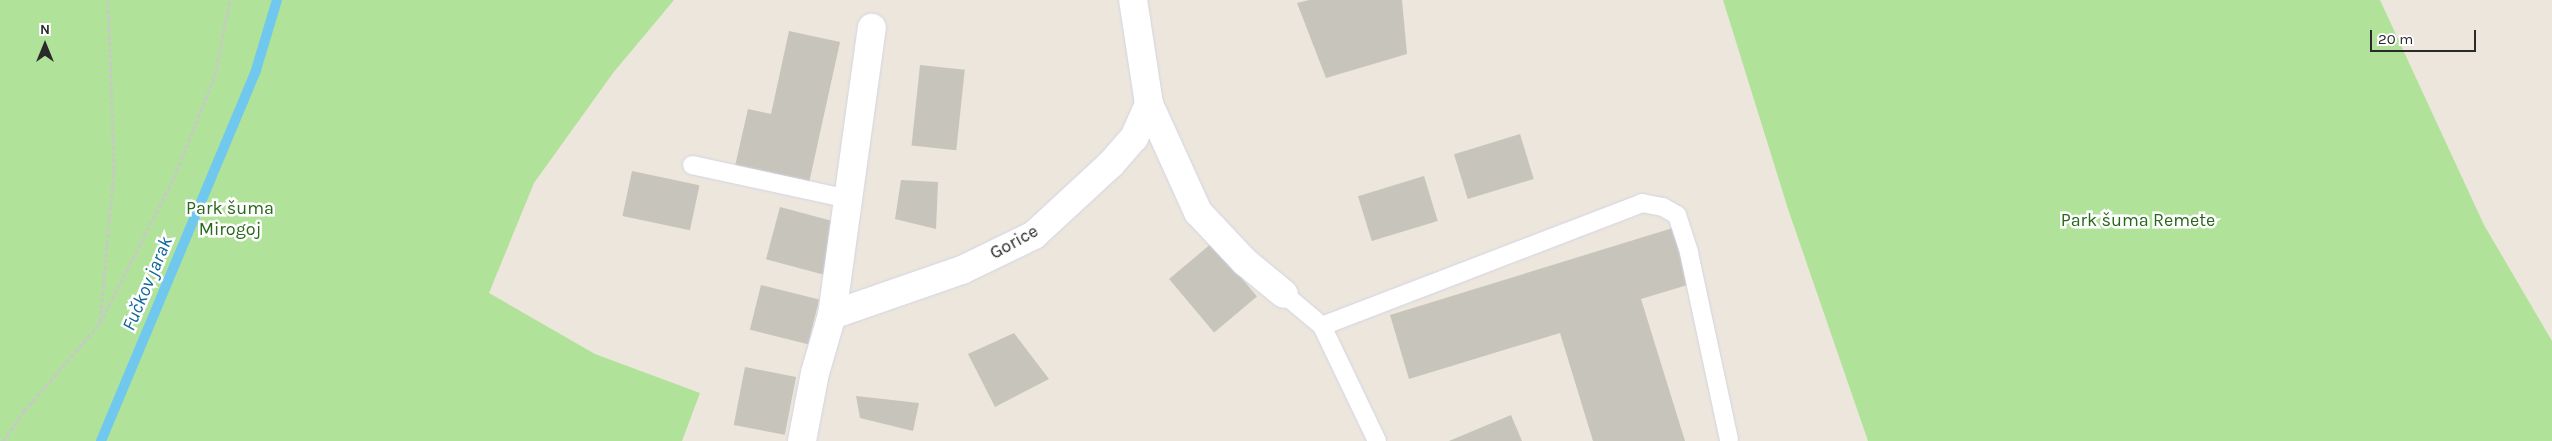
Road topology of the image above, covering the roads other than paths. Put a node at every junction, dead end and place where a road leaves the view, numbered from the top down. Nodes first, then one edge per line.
1 (1133, 0) edge
2 (872, 28) dead end
3 (1149, 104) junction
4 (692, 165) dead end
5 (849, 199) junction
6 (1284, 294) joint
7 (832, 315) junction
8 (1322, 326) junction
9 (1729, 440) edge
10 (802, 441) edge
11 (1377, 441) edge

1 - 3 street
2 - 5 street
3 - 6 street
3 - 7 street, Gorice
4 - 5 lane
5 - 7 street
6 - 8 lane
7 - 10 street
8 - 9 lane
8 - 11 lane

